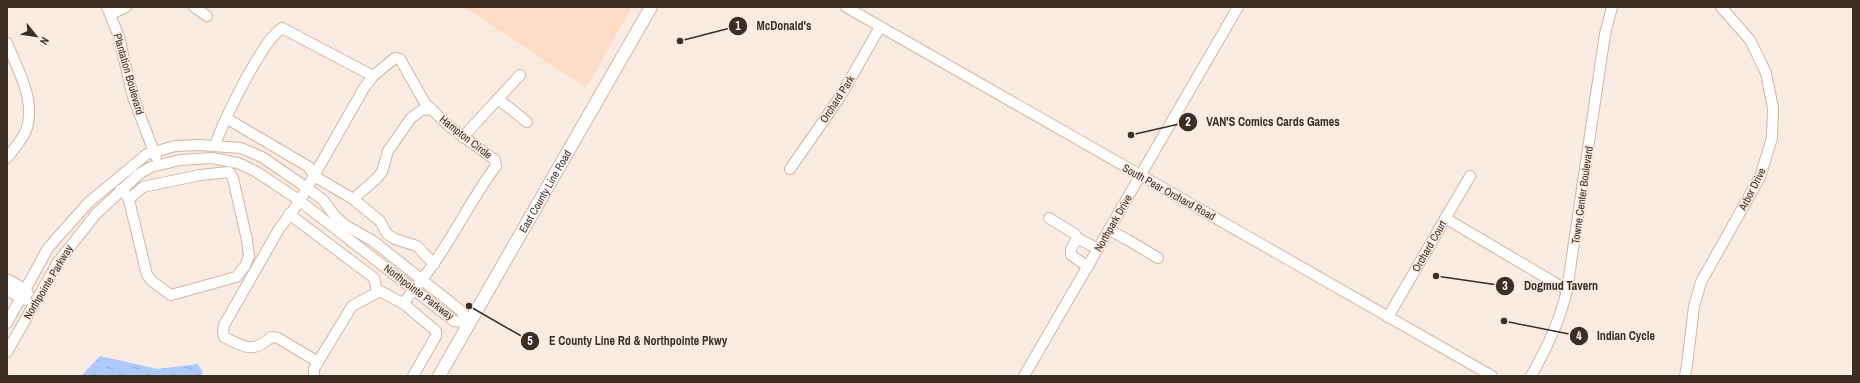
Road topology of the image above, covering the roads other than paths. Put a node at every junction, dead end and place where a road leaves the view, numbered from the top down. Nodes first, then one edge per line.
1 (126, 7) edge
2 (194, 7) edge
3 (651, 7) edge
4 (846, 7) edge
5 (1238, 7) edge
6 (1612, 7) edge
7 (1721, 7) edge
8 (109, 10) edge
9 (207, 16) dead end
10 (880, 27) junction
11 (7, 42) edge
12 (520, 75) dead end
13 (373, 76) junction
14 (498, 99) junction
15 (431, 110) junction
16 (226, 118) junction
17 (527, 122) dead end
18 (463, 137) junction
19 (215, 145) junction
20 (236, 148) junction
21 (154, 152) junction
22 (7, 158) edge
23 (232, 162) junction
24 (159, 165) junction
25 (790, 169) dead end
26 (314, 176) junction
27 (1140, 176) junction
28 (1470, 176) dead end
29 (308, 188) junction
30 (120, 190) junction
31 (128, 199) junction
32 (353, 199) junction
33 (299, 202) junction
34 (289, 214) junction
35 (1049, 218) dead end
36 (1445, 218) junction
37 (1109, 230) junction
38 (1077, 238) junction
39 (1098, 249) junction
40 (1158, 258) dead end
41 (434, 264) junction
42 (1088, 267) junction
43 (7, 279) edge
44 (422, 279) junction
45 (7, 290) edge
46 (415, 290) junction
47 (1567, 290) junction
48 (377, 292) junction
49 (22, 293) junction
50 (35, 301) junction
51 (404, 304) junction
52 (1388, 317) junction
53 (7, 323) edge
54 (470, 323) junction
55 (7, 352) edge
56 (318, 362) junction
57 (314, 376) edge
58 (413, 376) edge
59 (439, 376) edge
60 (1024, 376) edge
61 (1492, 376) edge
62 (1531, 376) edge
63 (1685, 376) edge

1 - 8 street
2 - 9 street
3 - 54 main road, East County Line Road
4 - 10 street, South Pear Orchard Road
5 - 27 street, Northpark Drive
6 - 47 street, Towne Center Boulevard
7 - 63 street, Arbor Drive
8 - 21 street, Plantation Boulevard
10 - 25 street, Orchard Park
10 - 27 street, South Pear Orchard Road
11 - 22 street
12 - 14 street
13 - 15 street, Hampton Circle
13 - 16 street
13 - 26 street
14 - 17 street
14 - 18 street
15 - 18 street, Hampton Circle
15 - 32 street
16 - 19 street
16 - 26 street
18 - 41 street, Hampton Circle
19 - 20 street, Northpointe Parkway
19 - 21 street, Northpointe Parkway
20 - 23 street
20 - 29 street, Northpointe Parkway
21 - 24 street, Plantation Boulevard
21 - 49 street, Northpointe Parkway
23 - 24 street, Northpointe Parkway
23 - 33 street, Northpointe Parkway
24 - 30 street, Northpointe Parkway
26 - 29 street
26 - 32 street
27 - 37 street, Northpark Drive
27 - 52 street, South Pear Orchard Road
28 - 36 street, Orchard Court
29 - 33 street
29 - 44 street, Northpointe Parkway
30 - 31 street
30 - 50 street, Northpointe Parkway
31 - 31 street
32 - 41 street
33 - 34 street
33 - 46 street, Northpointe Parkway
34 - 48 street
34 - 56 street
35 - 38 street
36 - 47 street
36 - 52 street, Orchard Court
37 - 39 street, Northpark Drive
37 - 40 street
38 - 39 street
38 - 42 street
39 - 42 street, Northpark Drive
41 - 44 street, Hampton Circle
42 - 60 street, Northpark Drive
43 - 49 street
44 - 46 street, Hampton Circle
44 - 54 street, Northpointe Parkway
45 - 49 street
46 - 51 street, Hampton Circle
46 - 54 street, Northpointe Parkway
47 - 62 street, Towne Center Boulevard
48 - 51 street
48 - 56 street
49 - 50 street
49 - 53 street, Northpointe Parkway
50 - 55 street, Northpointe Parkway
51 - 58 street
52 - 61 street, South Pear Orchard Road
54 - 59 main road, East County Line Road
56 - 57 street

